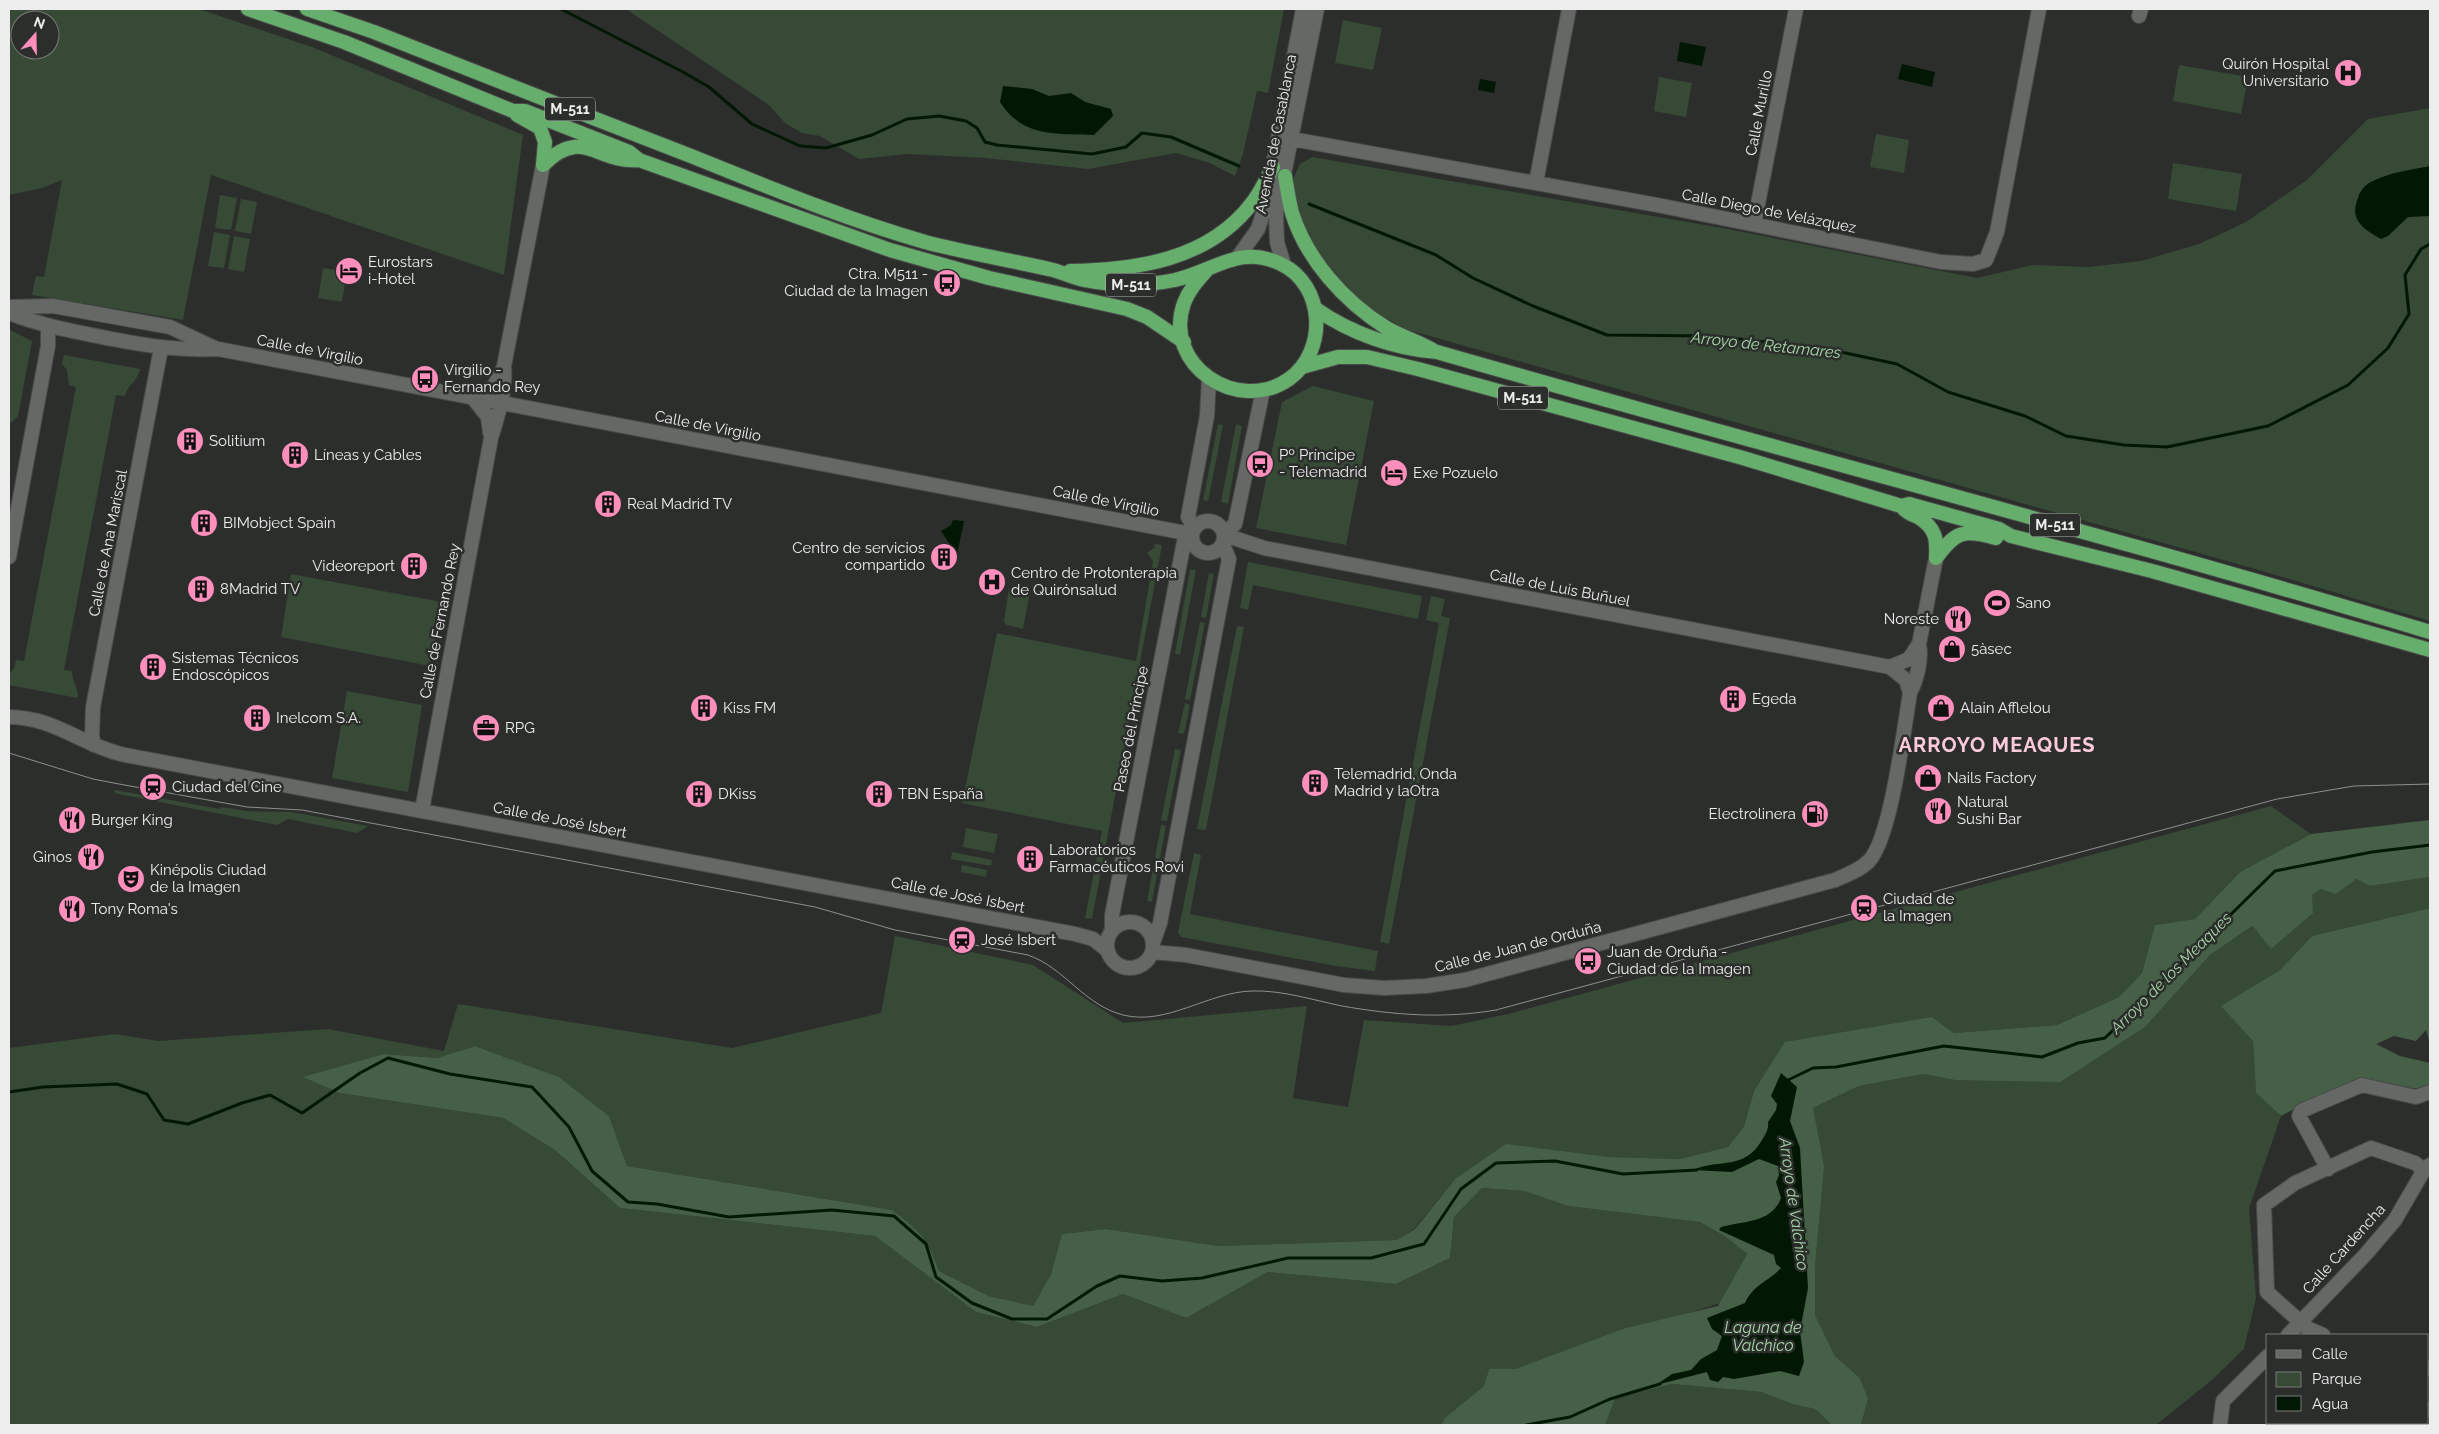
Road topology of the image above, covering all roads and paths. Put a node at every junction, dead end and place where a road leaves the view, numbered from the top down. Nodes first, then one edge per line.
1 (248, 9) edge
2 (308, 9) edge
3 (1303, 9) edge
4 (1317, 9) edge
5 (1569, 9) edge
6 (1796, 9) edge
7 (2039, 9) edge
8 (513, 111) junction
9 (1292, 139) junction
10 (639, 160) junction
11 (543, 166) junction
12 (1273, 167) junction
13 (1285, 176) junction
14 (1536, 183) junction
15 (1754, 224) junction
16 (1238, 257) junction
17 (1284, 265) junction
18 (1055, 271) junction
19 (1206, 271) junction
20 (9, 307) edge
21 (1316, 309) junction
22 (9, 313) edge
23 (48, 327) junction
24 (1184, 342) junction
25 (161, 348) junction
26 (218, 349) junction
27 (1437, 352) junction
28 (504, 366) junction
29 (1302, 367) junction
30 (1209, 379) junction
31 (1263, 390) junction
32 (473, 398) junction
33 (500, 403) junction
34 (491, 438) junction
35 (1902, 506) junction
36 (1192, 534) junction
37 (2011, 536) junction
38 (1224, 538) junction
39 (9, 557) edge
40 (1936, 558) junction
41 (2430, 632) edge
42 (1919, 644) junction
43 (2430, 650) edge
44 (1890, 667) junction
45 (1910, 693) junction
46 (9, 717) edge
47 (94, 745) junction
48 (422, 810) junction
49 (1112, 931) junction
50 (1154, 946) junction
51 (1107, 950) junction
52 (2430, 1092) edge
53 (2427, 1167) edge
54 (2328, 1169) junction
55 (2301, 1322) junction
56 (2289, 1334) edge
57 (2320, 1334) edge
58 (2266, 1358) edge
59 (2220, 1425) edge

1 - 8 highway, M-511
2 - 18 highway, M-511
3 - 12 street, Avenida de Casablanca
4 - 9 street, Avenida de Casablanca
5 - 14 street
6 - 15 street, Calle Murillo
7 - 15 street, Calle Diego de Velázquez
8 - 10 highway, M-511
8 - 11 highway, M-511
9 - 13 street, Avenida de Casablanca
9 - 14 street, Calle Diego de Velázquez
10 - 11 highway, M-511
10 - 24 highway, M-511
11 - 28 street, Calle de Fernando Rey
12 - 16 street, Avenida de Casablanca
12 - 18 highway
13 - 17 street, Avenida de Casablanca
13 - 27 highway
14 - 15 street, Calle Diego de Velázquez
16 - 17 highway, M-511
16 - 19 highway, M-511
17 - 21 highway, M-511
18 - 19 highway, M-511
19 - 24 highway, M-511
20 - 26 street, Calle de Virgilio
21 - 27 highway, M-511
21 - 29 highway, M-511
22 - 23 street, Calle de Virgilio
23 - 25 street, Calle de Virgilio
23 - 39 street
24 - 30 highway, M-511
25 - 26 street, Calle de Virgilio
25 - 47 street, Calle de Ana Mariscal
26 - 32 street, Calle de Virgilio
27 - 41 highway, M-511
28 - 32 street, Calle de Fernando Rey
28 - 33 street, Calle de Fernando Rey
29 - 31 highway, M-511
29 - 35 highway, M-511
30 - 31 highway, M-511
30 - 36 street
31 - 38 street
32 - 33 street, Calle de Virgilio
32 - 34 street, Calle de Fernando Rey
33 - 34 street, Calle de Fernando Rey
33 - 36 street, Calle de Virgilio
34 - 48 street, Calle de Fernando Rey
35 - 37 highway, M-511
35 - 40 highway
36 - 38 street
36 - 38 street
36 - 49 street, Paseo del Príncipe
37 - 40 highway
37 - 43 highway, M-511
38 - 44 street, Calle de Luis Buñuel
38 - 50 street
40 - 42 street
42 - 44 street
42 - 45 street
44 - 45 street
45 - 50 street, Calle de Juan de Orduña
46 - 47 street, Calle de José Isbert
47 - 48 street, Calle de José Isbert
48 - 51 street, Calle de José Isbert
49 - 50 street
49 - 51 street
50 - 51 street
52 - 54 street
53 - 54 street, Calle Cardencha
53 - 55 street, Calle Cardencha
54 - 55 street, Calle Cardencha
55 - 56 street, Calle Cardencha
55 - 57 street
58 - 59 street

